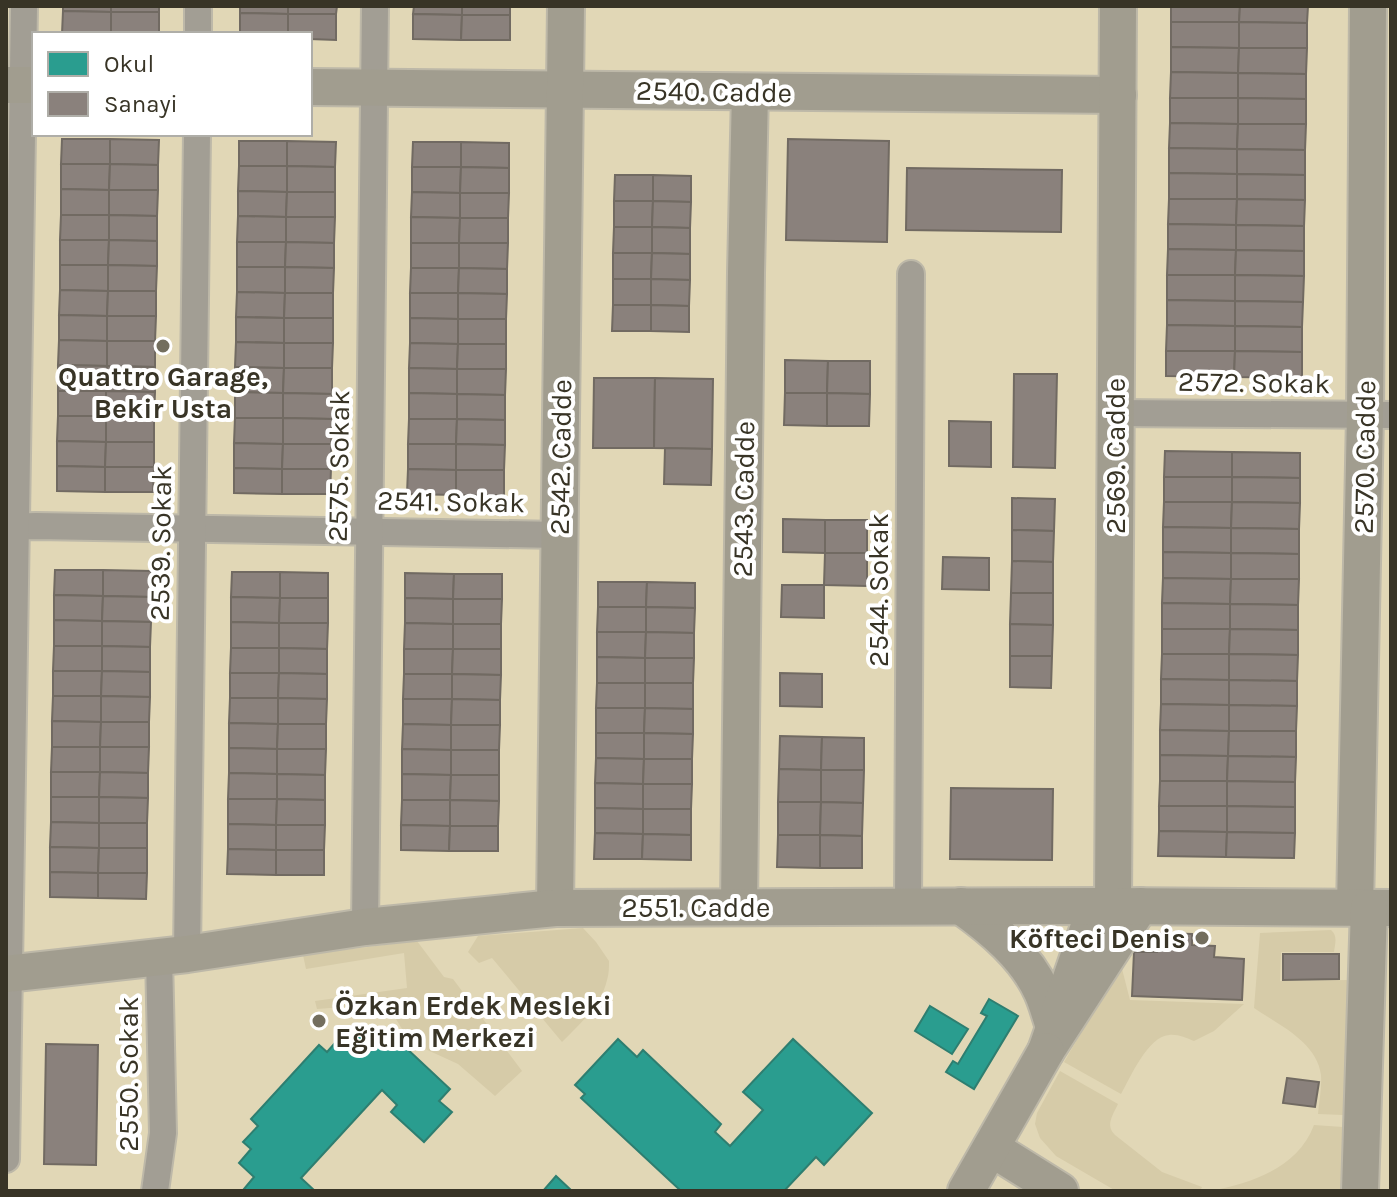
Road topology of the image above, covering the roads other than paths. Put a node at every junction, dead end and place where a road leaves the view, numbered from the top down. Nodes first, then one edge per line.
1 (24, 6) edge
2 (198, 6) edge
3 (375, 6) edge
4 (566, 6) edge
5 (1118, 6) edge
6 (1368, 6) edge
7 (198, 32) edge
8 (21, 85) edge
9 (312, 87) edge
10 (375, 88) junction
11 (565, 90) junction
12 (750, 92) junction
13 (1118, 95) junction
14 (197, 136) edge
15 (911, 274) dead end
16 (1116, 413) junction
17 (1378, 415) edge
18 (10, 528) edge
19 (192, 530) junction
20 (370, 532) junction
21 (559, 535) junction
22 (908, 906) junction
23 (961, 906) junction
24 (1116, 906) junction
25 (739, 907) junction
26 (555, 908) junction
27 (1371, 908) edge
28 (365, 927) junction
29 (173, 955) junction
30 (7, 974) edge
31 (1050, 1039) junction
32 (991, 1148) junction
33 (6, 1159) edge
34 (155, 1191) edge
35 (966, 1191) edge
36 (1060, 1191) edge
37 (1360, 1191) edge

1 - 8 street
2 - 7 street
3 - 10 street, 2575. Sokak
4 - 11 street, 2542. Cadde
5 - 13 street, 2569. Cadde
6 - 17 street, 2570. Cadde
8 - 18 street
9 - 10 street, 2540. Cadde
10 - 11 street, 2540. Cadde
10 - 20 street, 2575. Sokak
11 - 12 street, 2540. Cadde
11 - 21 street, 2542. Cadde
12 - 13 street, 2540. Cadde
12 - 25 street, 2543. Cadde
13 - 16 street, 2569. Cadde
14 - 19 street, 2539. Sokak
15 - 22 street, 2544. Sokak
16 - 17 street, 2572. Sokak
16 - 24 street, 2569. Cadde
17 - 27 street, 2570. Cadde
18 - 19 street, 2541. Sokak
18 - 30 street
19 - 20 street, 2541. Sokak
19 - 29 street, 2539. Sokak
20 - 21 street, 2541. Sokak
20 - 28 street, 2575. Sokak
21 - 26 street, 2542. Cadde
22 - 23 street, 2551. Cadde
22 - 25 street, 2551. Cadde
23 - 24 street, 2551. Cadde
23 - 31 street
24 - 27 street, 2551. Cadde
24 - 31 street, 2569. Cadde
25 - 26 street, 2551. Cadde
26 - 28 street, 2551. Cadde
27 - 37 street, 2570. Cadde
28 - 29 street, 2551. Cadde
29 - 30 street, 2551. Cadde
29 - 34 street, 2550. Sokak
30 - 33 street
31 - 32 street, 2569. Cadde
32 - 35 street, 2569. Cadde
32 - 36 street

